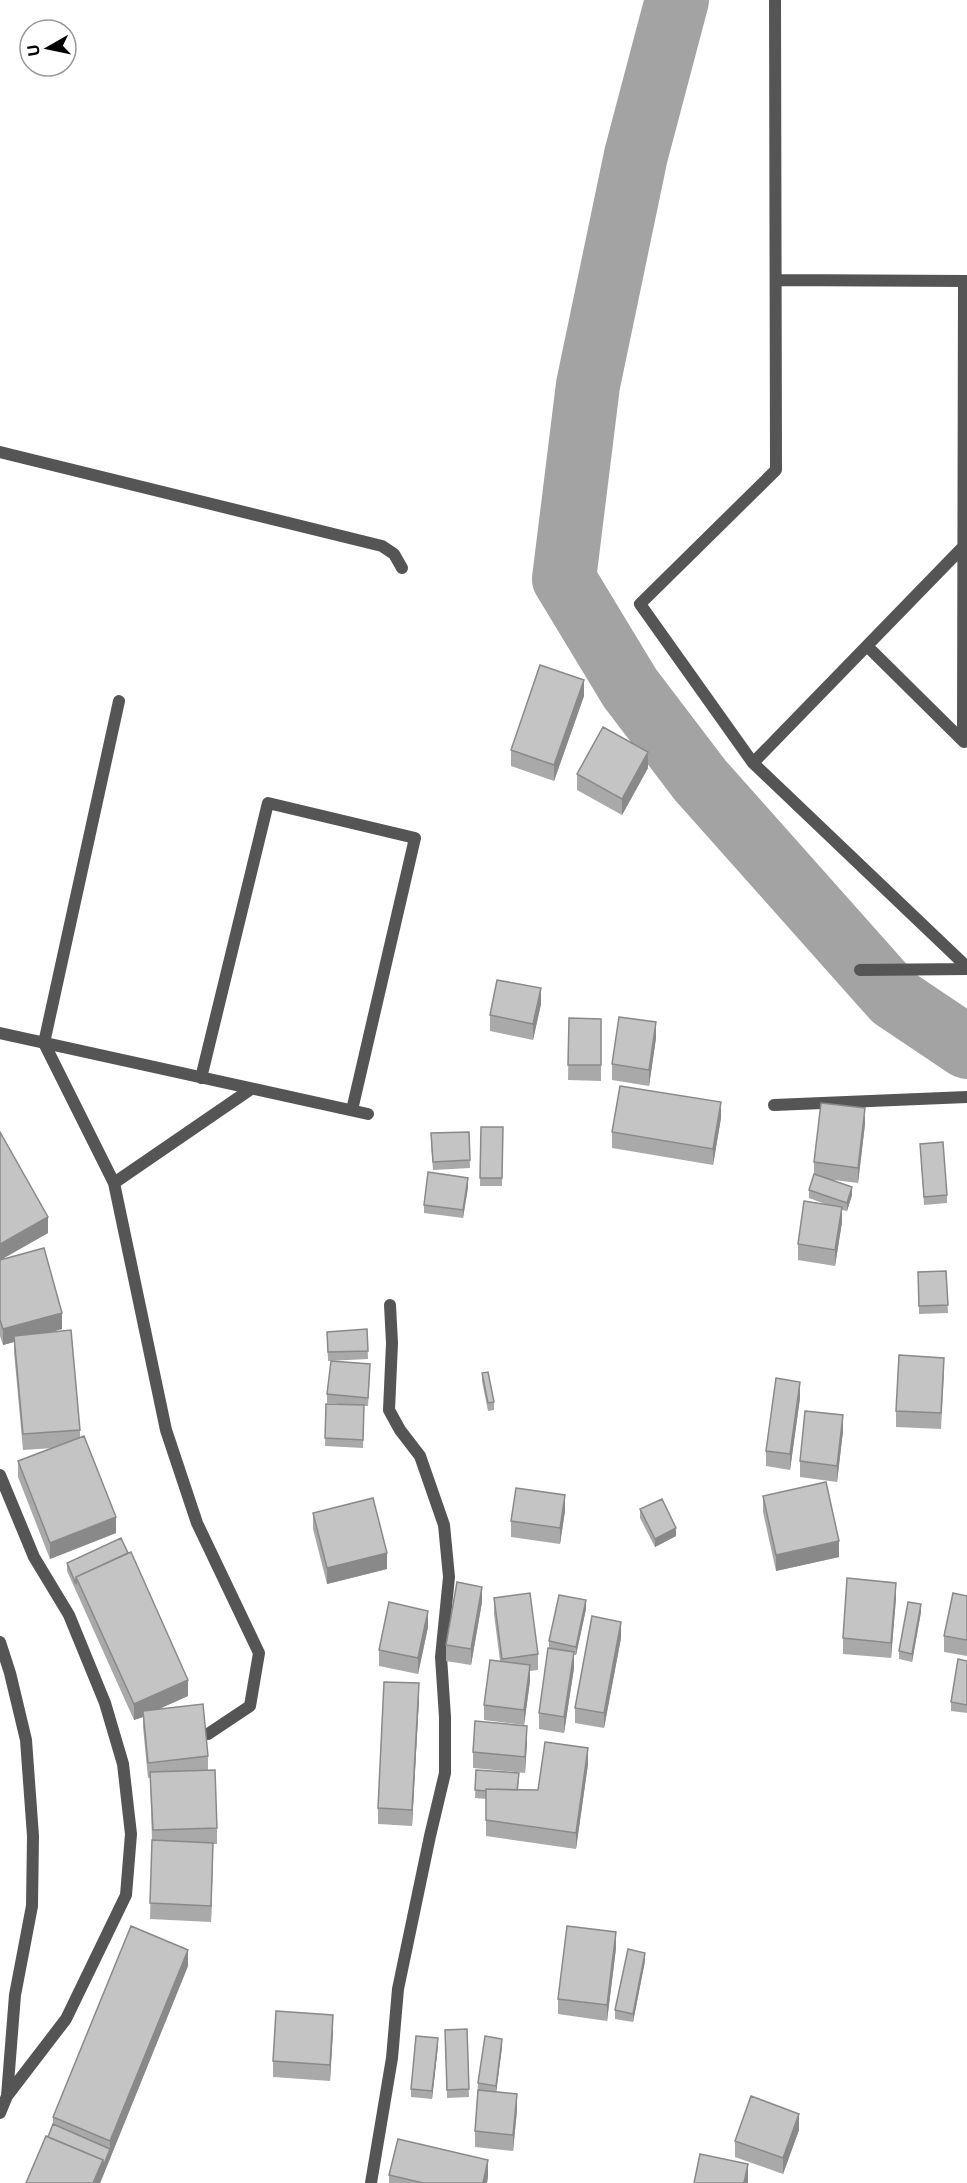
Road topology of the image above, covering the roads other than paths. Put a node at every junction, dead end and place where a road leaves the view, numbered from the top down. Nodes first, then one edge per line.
1 (776, 0) edge
2 (776, 280) junction
3 (966, 281) edge
4 (0, 452) edge
5 (964, 546) junction
6 (402, 568) dead end
7 (867, 646) junction
8 (119, 701) dead end
9 (965, 742) edge
10 (753, 763) junction
11 (967, 968) edge
12 (860, 970) dead end
13 (0, 1033) edge
14 (45, 1043) junction
15 (201, 1078) junction
16 (251, 1089) junction
17 (967, 1097) edge
18 (774, 1105) dead end
19 (352, 1110) junction
20 (368, 1114) dead end
21 (114, 1183) junction
22 (390, 1305) dead end
23 (0, 1475) edge
24 (0, 1642) edge
25 (208, 1734) edge
26 (7, 2096) junction
27 (0, 2113) edge
28 (371, 2183) edge

1 - 2 street
2 - 3 street
2 - 10 street
3 - 5 street
4 - 6 street
5 - 7 street
5 - 9 street
7 - 9 street
7 - 10 street
8 - 14 street
10 - 11 street
11 - 12 street
13 - 14 street
14 - 15 street
14 - 21 street
15 - 16 street
15 - 19 street
16 - 19 street
16 - 21 street
17 - 18 street
19 - 20 street
21 - 25 street
22 - 28 street
23 - 26 street
24 - 26 street
26 - 27 street

